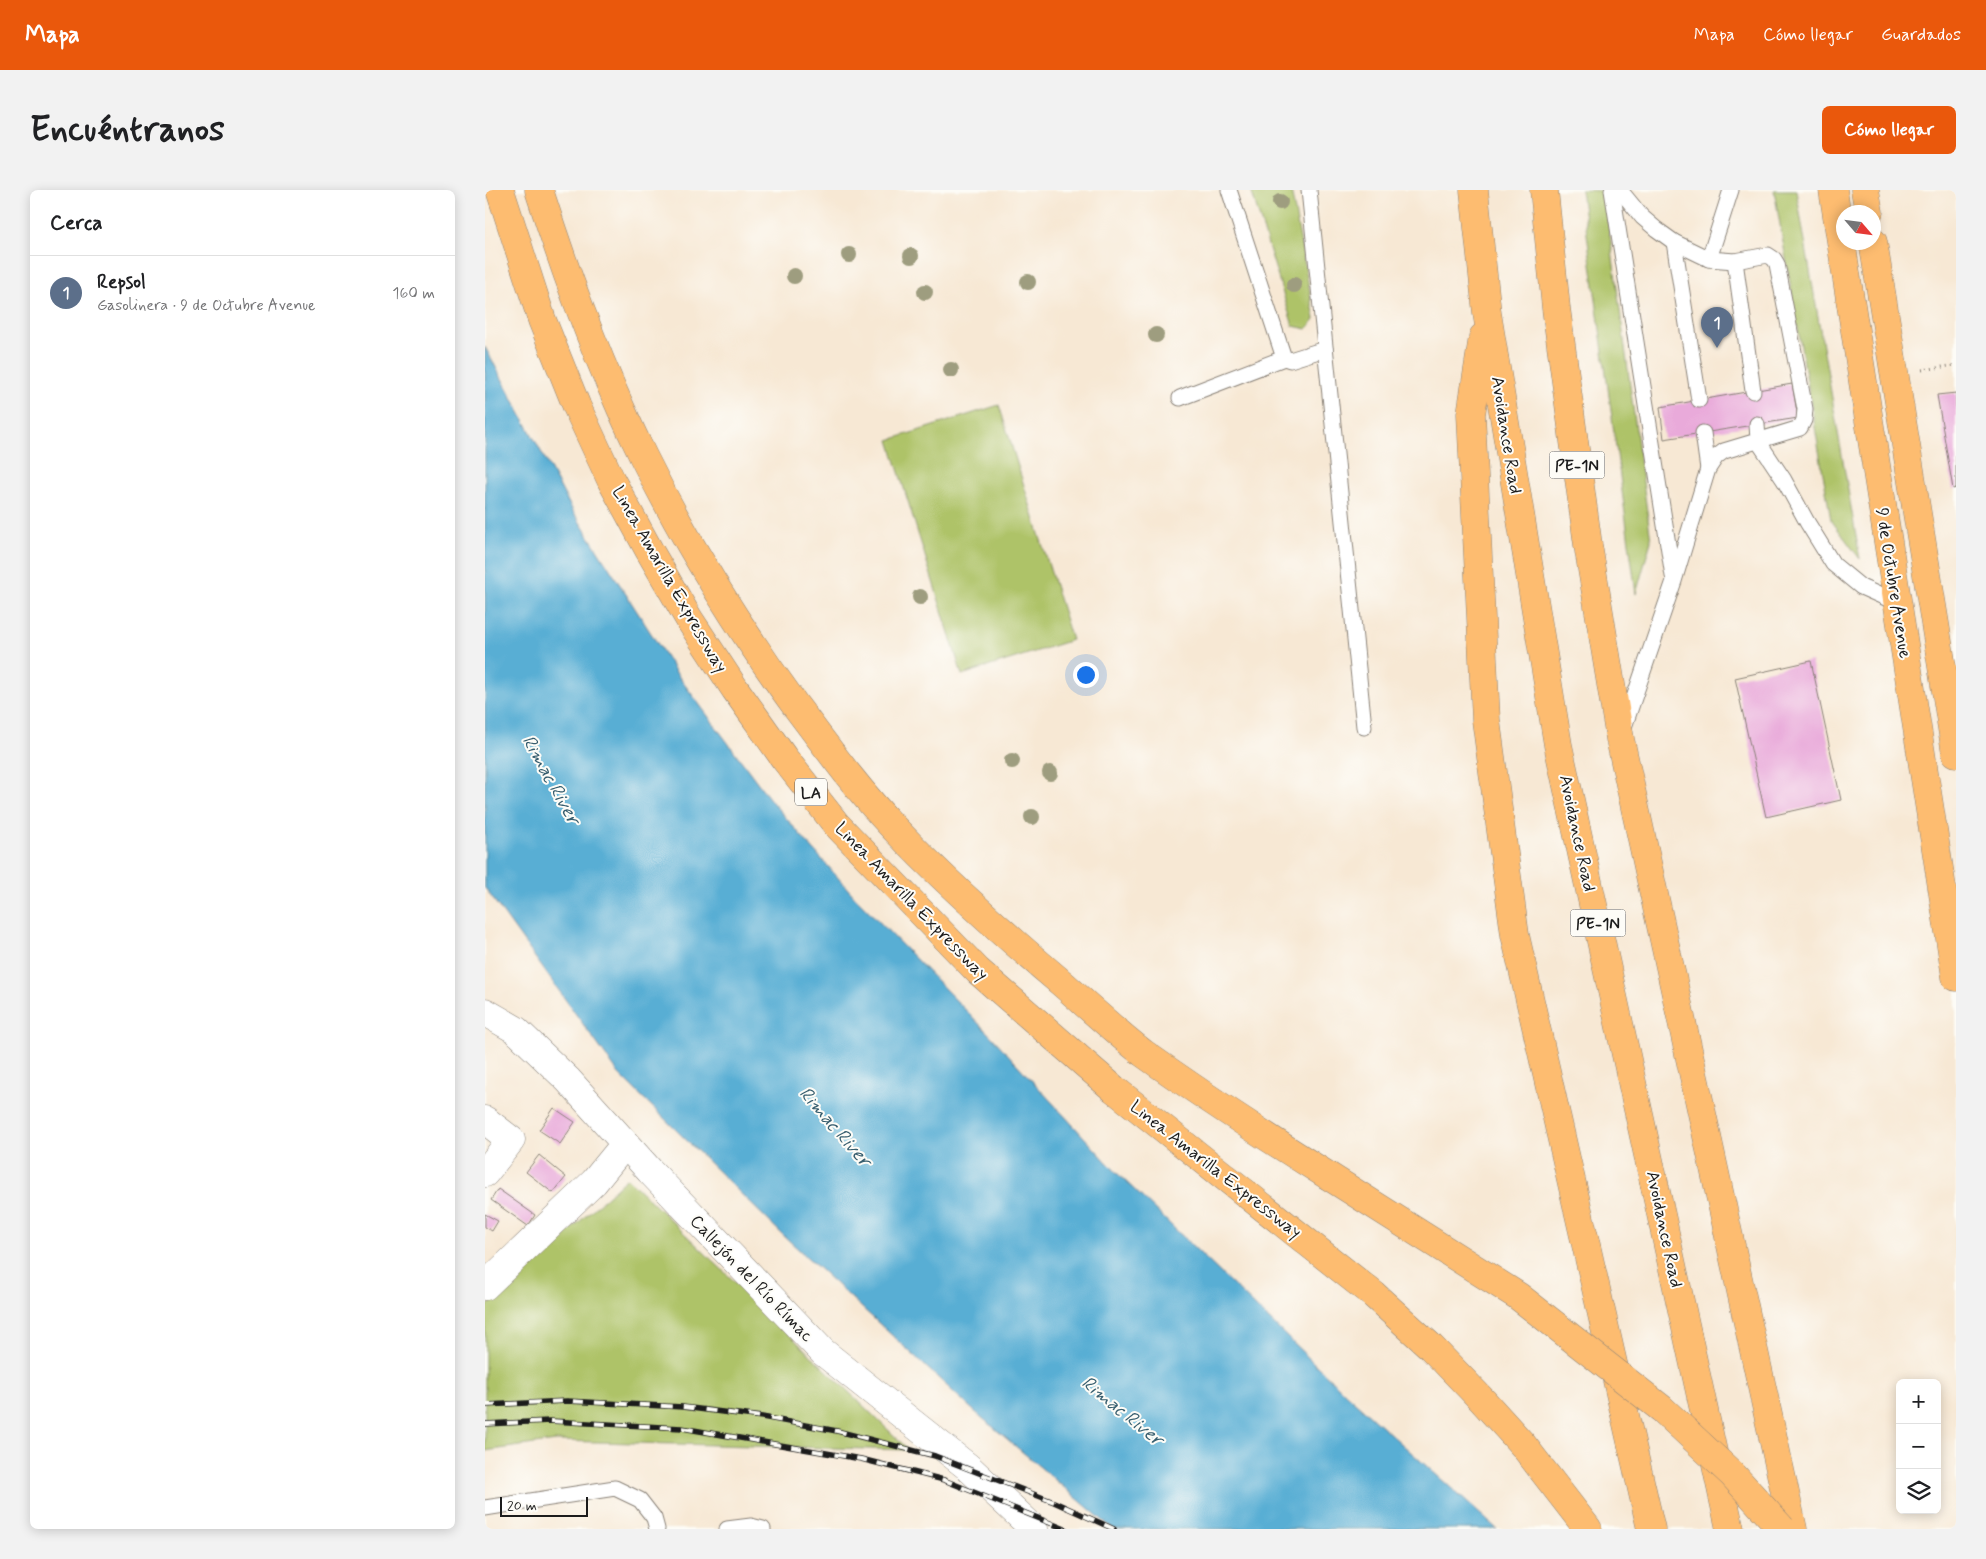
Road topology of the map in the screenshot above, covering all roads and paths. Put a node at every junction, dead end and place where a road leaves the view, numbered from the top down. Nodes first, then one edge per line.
1 (500, 190) edge
2 (539, 190) edge
3 (1229, 190) edge
4 (1309, 190) edge
5 (1474, 190) edge
6 (1544, 190) edge
7 (1612, 190) edge
8 (1620, 190) edge
9 (1731, 190) edge
10 (1833, 190) edge
11 (1865, 190) edge
12 (1868, 205) edge
13 (1674, 242) junction
14 (1874, 250) edge
15 (1709, 259) junction
16 (1735, 261) junction
17 (1487, 313) junction
18 (1325, 348) junction
19 (1284, 358) junction
20 (1956, 364) edge
21 (1920, 370) dead end
22 (1753, 391) dead end
23 (1180, 398) dead end
24 (1699, 400) dead end
25 (1757, 424) dead end
26 (1703, 433) dead end
27 (1758, 441) junction
28 (1708, 469) junction
29 (1674, 581) junction
30 (1897, 603) junction
31 (1364, 727) dead end
32 (1620, 739) junction
33 (1956, 753) edge
34 (1956, 977) edge
35 (485, 1012) edge
36 (485, 1120) edge
37 (625, 1144) junction
38 (485, 1173) edge
39 (485, 1286) edge
40 (485, 1508) edge
41 (657, 1529) edge
42 (727, 1529) edge
43 (763, 1529) edge
44 (1034, 1529) edge
45 (1588, 1529) edge
46 (1651, 1529) edge
47 (1730, 1529) edge
48 (1782, 1529) edge
49 (1793, 1529) edge

1 - 45 main road, Linea Amarilla Expressway / LA
2 - 48 main road, Linea Amarilla Expressway / LA, bridge
3 - 19 lane
4 - 18 lane
5 - 17 main road, Avoidance Road / PE-1N
6 - 32 main road, PE-1N
7 - 29 lane
8 - 13 lane
9 - 15 lane
10 - 30 main road, 9 de Octubre Avenue
11 - 12 main road
13 - 15 lane
13 - 24 lane
14 - 33 main road, 9 de Octubre Avenue
15 - 16 lane
16 - 22 lane
16 - 27 lane
17 - 46 main road
17 - 47 main road, Avoidance Road / PE-1N
18 - 19 lane
18 - 31 lane
19 - 23 lane
20 - 21 path
25 - 27 lane
26 - 28 lane
27 - 28 lane
27 - 30 lane
28 - 29 lane
29 - 32 lane
30 - 34 main road, 9 de Octubre Avenue
32 - 49 main road, PE-1N
35 - 37 street, Callejón del Río Rímac
36 - 38 street
37 - 39 street
37 - 44 street, Callejón del Río Rímac
40 - 41 lane
42 - 43 lane

